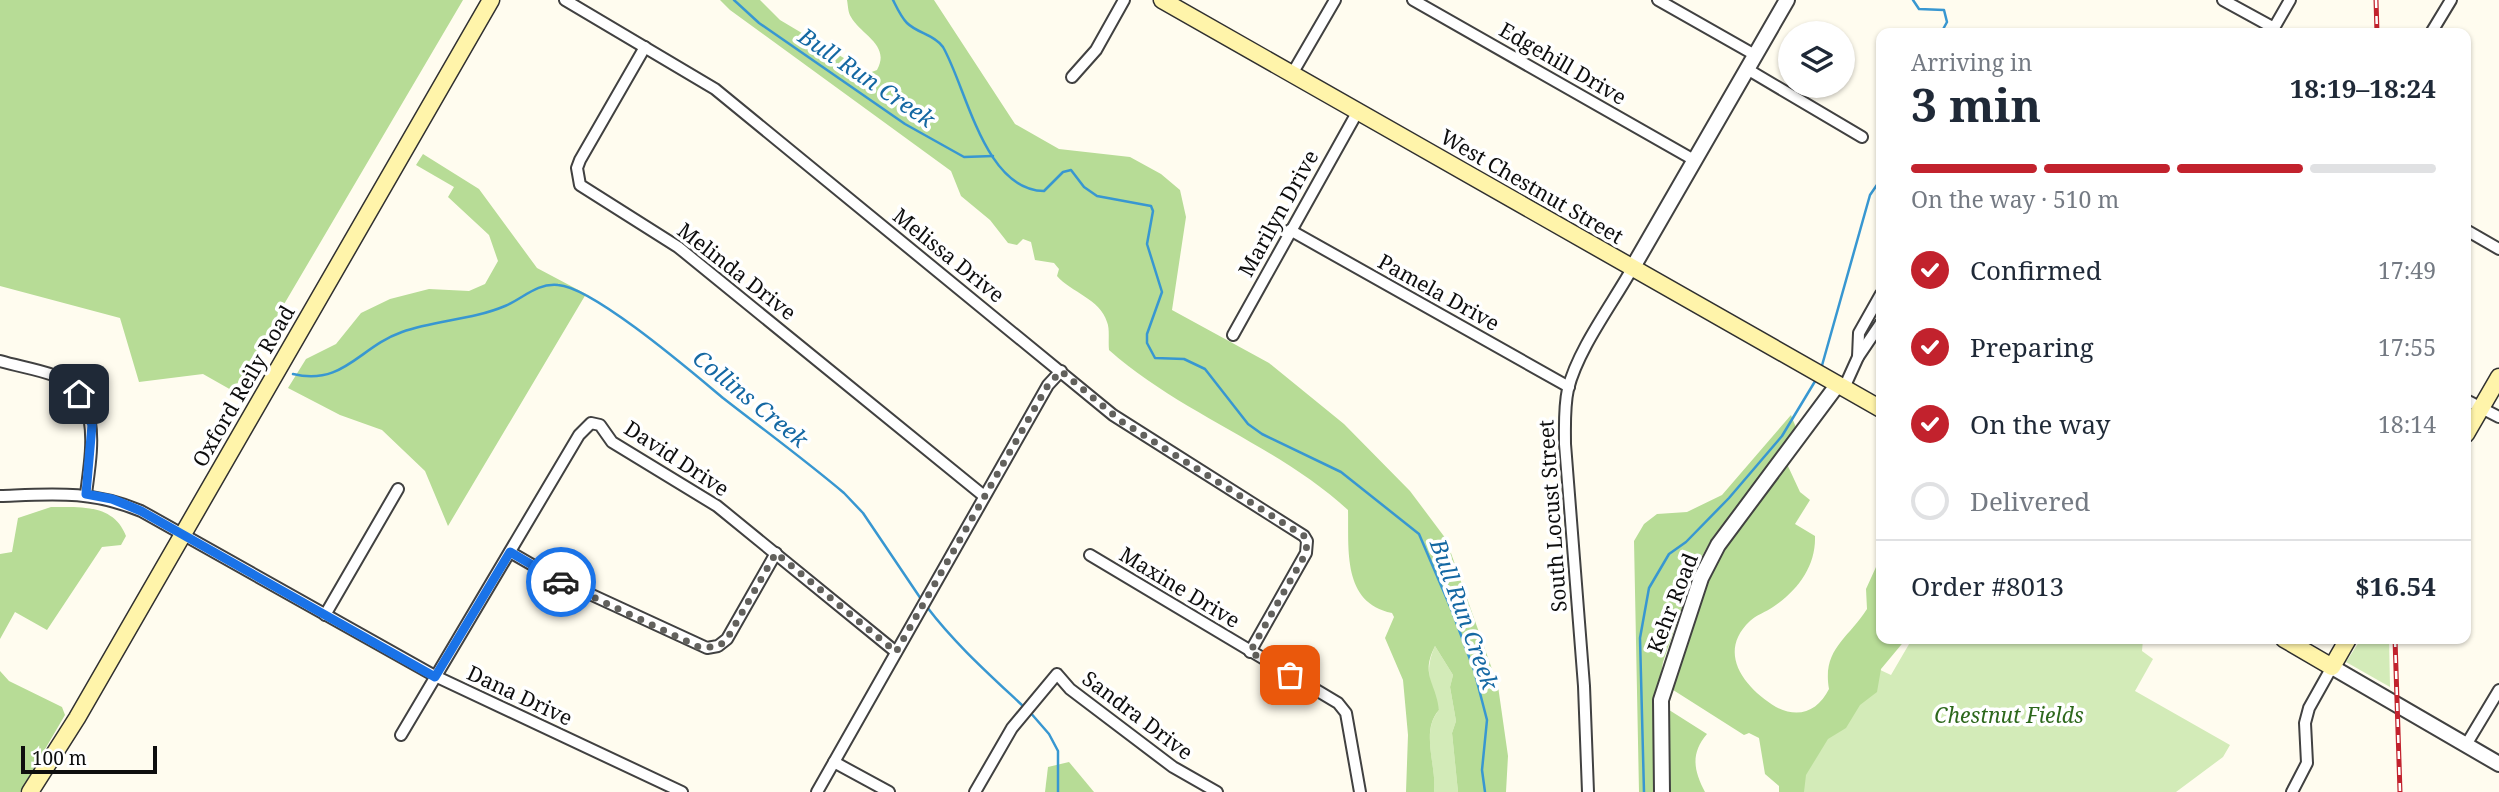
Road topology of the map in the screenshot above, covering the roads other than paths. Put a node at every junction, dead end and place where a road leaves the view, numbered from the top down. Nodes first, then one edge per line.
1 (492, 0) edge
2 (565, 0) edge
3 (1124, 0) edge
4 (1162, 0) edge
5 (1335, 0) edge
6 (1413, 0) edge
7 (1658, 0) edge
8 (1787, 0) edge
9 (2223, 0) edge
10 (2290, 0) edge
11 (2451, 0) edge
12 (2267, 28) edge
13 (2274, 28) edge
14 (2434, 28) edge
15 (645, 47) junction
16 (1755, 55) junction
17 (1747, 69) junction
18 (1292, 74) junction
19 (1072, 77) dead end
20 (1358, 111) junction
21 (1862, 137) dead end
22 (1694, 160) junction
23 (1290, 230) junction
24 (2471, 233) edge
25 (2499, 249) edge
26 (1633, 267) junction
27 (1876, 303) edge
28 (1876, 330) edge
29 (1233, 335) dead end
30 (1858, 357) junction
31 (0, 361) edge
32 (1061, 371) junction
33 (2499, 377) edge
34 (1830, 380) junction
35 (1569, 387) junction
36 (2471, 403) edge
37 (1876, 406) edge
38 (2481, 408) junction
39 (2499, 417) edge
40 (2471, 425) edge
41 (398, 489) dead end
42 (86, 494) junction
43 (0, 496) edge
44 (984, 496) junction
45 (182, 534) junction
46 (1307, 541) joint
47 (510, 552) junction
48 (776, 553) junction
49 (1090, 555) dead end
50 (325, 615) junction
51 (2293, 644) edge
52 (2345, 644) edge
53 (896, 652) junction
54 (1250, 652) junction
55 (2332, 667) junction
56 (435, 677) junction
57 (2499, 690) edge
58 (401, 735) dead end
59 (2466, 745) junction
60 (834, 762) junction
61 (2499, 764) edge
62 (30, 792) edge
63 (682, 792) edge
64 (817, 792) edge
65 (888, 792) edge
66 (975, 792) edge
67 (1217, 792) edge
68 (1360, 792) edge
69 (1588, 792) edge
70 (1662, 792) edge
71 (2292, 792) edge

1 - 45 main road, Oxford Reily Road
2 - 15 street, Melissa Drive
3 - 19 street
4 - 18 main road, West Chestnut Street
5 - 18 street
6 - 22 street, Edgehill Drive
7 - 16 street
8 - 16 street, South Locust Street
9 - 12 street
10 - 13 street
11 - 14 street
15 - 32 street, Melissa Drive
15 - 44 street, Melinda Drive
16 - 17 street, South Locust Street
17 - 21 street
17 - 22 street, South Locust Street
18 - 20 main road, West Chestnut Street
20 - 23 street, Marilyn Drive
20 - 26 main road, West Chestnut Street
22 - 26 street, South Locust Street
23 - 29 street, Marilyn Drive
23 - 35 street, Pamela Drive
24 - 25 street
26 - 34 main road, West Chestnut Street
26 - 35 street, South Locust Street
27 - 30 street
28 - 30 street
30 - 34 street
31 - 42 street
32 - 44 street
32 - 46 street, Melissa Drive
33 - 38 main road
34 - 37 main road, West Chestnut Street
34 - 70 street, Kehr Road
35 - 69 street, South Locust Street
36 - 38 street
38 - 39 street
38 - 40 main road
41 - 50 street
42 - 43 street, Dana Drive
42 - 45 street, Dana Drive
44 - 53 street
45 - 50 street, Dana Drive
45 - 62 main road, Oxford Reily Road
46 - 54 street, Maxine Drive
47 - 48 street
47 - 48 street, David Drive
47 - 56 street, David Drive
48 - 53 street, David Drive
49 - 54 street, Maxine Drive
50 - 56 street, Dana Drive
51 - 55 main road
52 - 55 main road
53 - 60 street
54 - 68 street, Maxine Drive
55 - 59 street
55 - 71 street
56 - 58 street, David Drive
56 - 63 street, Dana Drive
57 - 59 street
59 - 61 street
60 - 64 street
60 - 65 street
66 - 67 street, Sandra Drive

